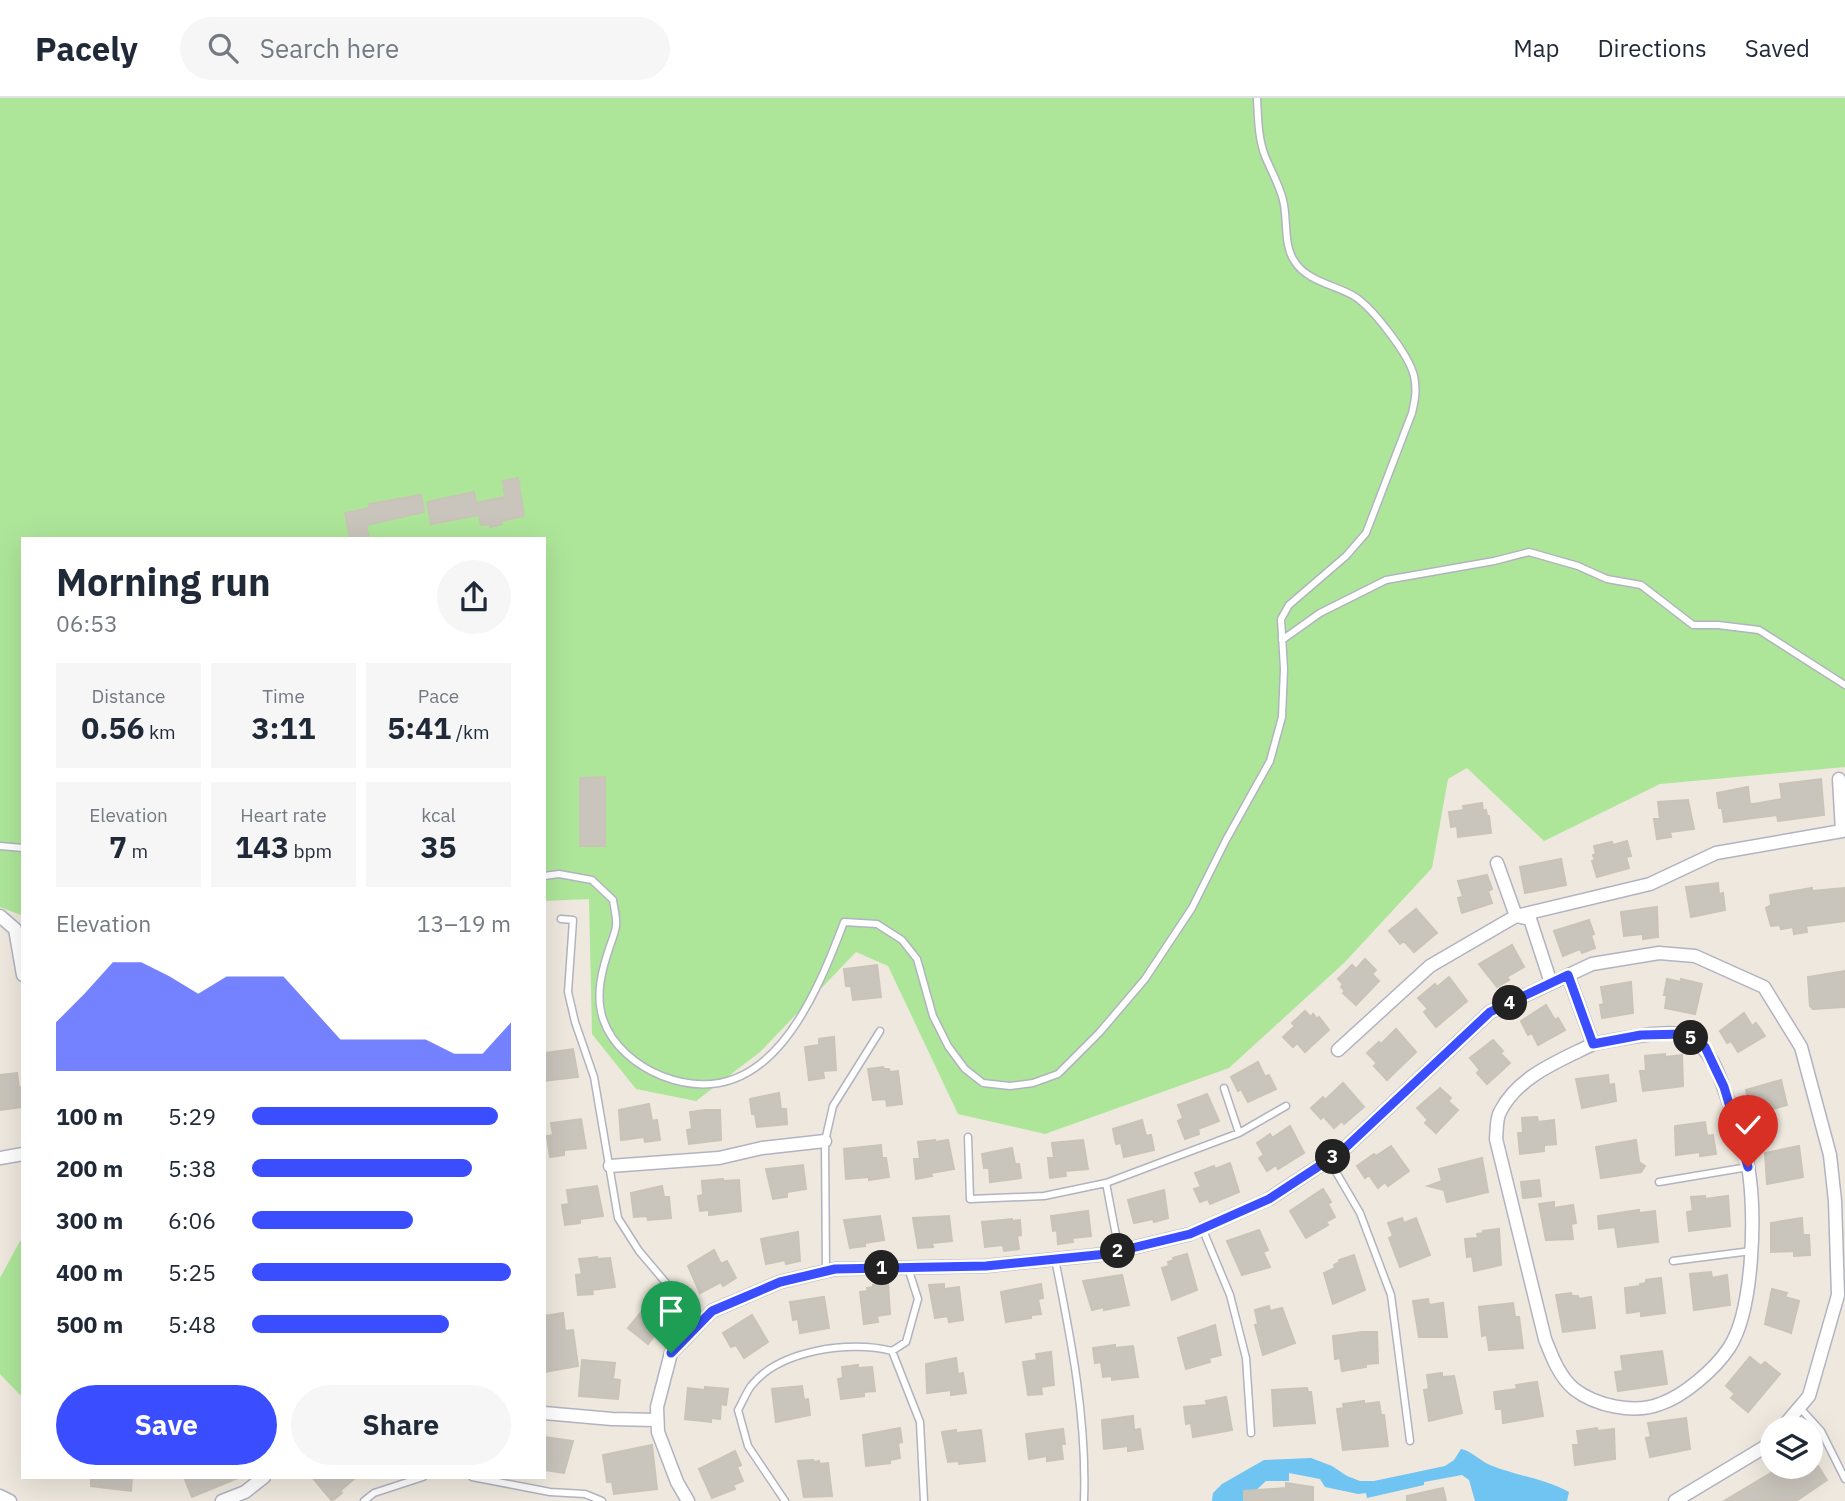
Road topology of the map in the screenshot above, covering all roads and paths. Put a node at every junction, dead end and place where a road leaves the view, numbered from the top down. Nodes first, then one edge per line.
1 (1257, 98) edge
2 (1282, 640) junction
3 (1845, 685) edge
4 (1839, 779) dead end
5 (0, 846) edge
6 (21, 848) edge
7 (1497, 863) dead end
8 (546, 876) edge
9 (0, 916) edge
10 (1516, 916) junction
11 (561, 919) dead end
12 (21, 964) edge
13 (1568, 975) junction
14 (1551, 983) junction
15 (880, 1031) dead end
16 (1593, 1044) junction
17 (1338, 1050) dead end
18 (1224, 1088) dead end
19 (1286, 1106) dead end
20 (1239, 1133) junction
21 (968, 1137) dead end
22 (825, 1141) junction
23 (21, 1154) edge
24 (0, 1158) edge
25 (1329, 1160) junction
26 (610, 1166) junction
27 (1748, 1167) junction
28 (1106, 1182) junction
29 (1659, 1182) dead end
30 (1202, 1228) junction
31 (1119, 1251) junction
32 (1752, 1251) junction
33 (1055, 1259) junction
34 (1673, 1261) dead end
35 (908, 1268) junction
36 (826, 1271) junction
37 (699, 1323) junction
38 (892, 1351) junction
39 (1799, 1407) junction
40 (546, 1413) edge
41 (1792, 1416) edge
42 (657, 1420) junction
43 (1251, 1433) dead end
44 (1410, 1441) dead end
45 (1760, 1450) edge
46 (261, 1479) edge
47 (417, 1479) edge
48 (482, 1479) edge
49 (1845, 1479) edge
50 (0, 1496) edge
51 (10, 1501) edge
52 (222, 1501) edge
53 (364, 1501) edge
54 (602, 1501) edge
55 (688, 1501) edge
56 (785, 1501) edge
57 (923, 1501) edge
58 (1084, 1501) edge
59 (1675, 1501) edge

1 - 2 lane
2 - 3 lane
2 - 8 lane
4 - 10 street
5 - 6 lane
7 - 10 street
9 - 12 street
10 - 14 street
10 - 17 street
11 - 26 lane
13 - 14 street
13 - 16 street
13 - 39 street
14 - 25 street
15 - 22 lane
16 - 27 street
16 - 32 street
18 - 20 lane
19 - 20 lane
20 - 28 lane
21 - 28 lane
22 - 26 street
22 - 36 lane
23 - 24 street
25 - 30 street
25 - 44 lane
26 - 37 lane
27 - 29 lane
27 - 32 street
28 - 31 lane
30 - 31 street
30 - 43 lane
31 - 33 street
32 - 34 lane
33 - 35 street
33 - 58 lane
35 - 36 street
35 - 38 lane
36 - 37 street
37 - 42 street
38 - 56 lane
38 - 57 lane
39 - 41 street
39 - 49 lane
40 - 42 street
42 - 55 street
45 - 59 street
46 - 52 street
47 - 53 lane
48 - 54 lane
50 - 51 street

